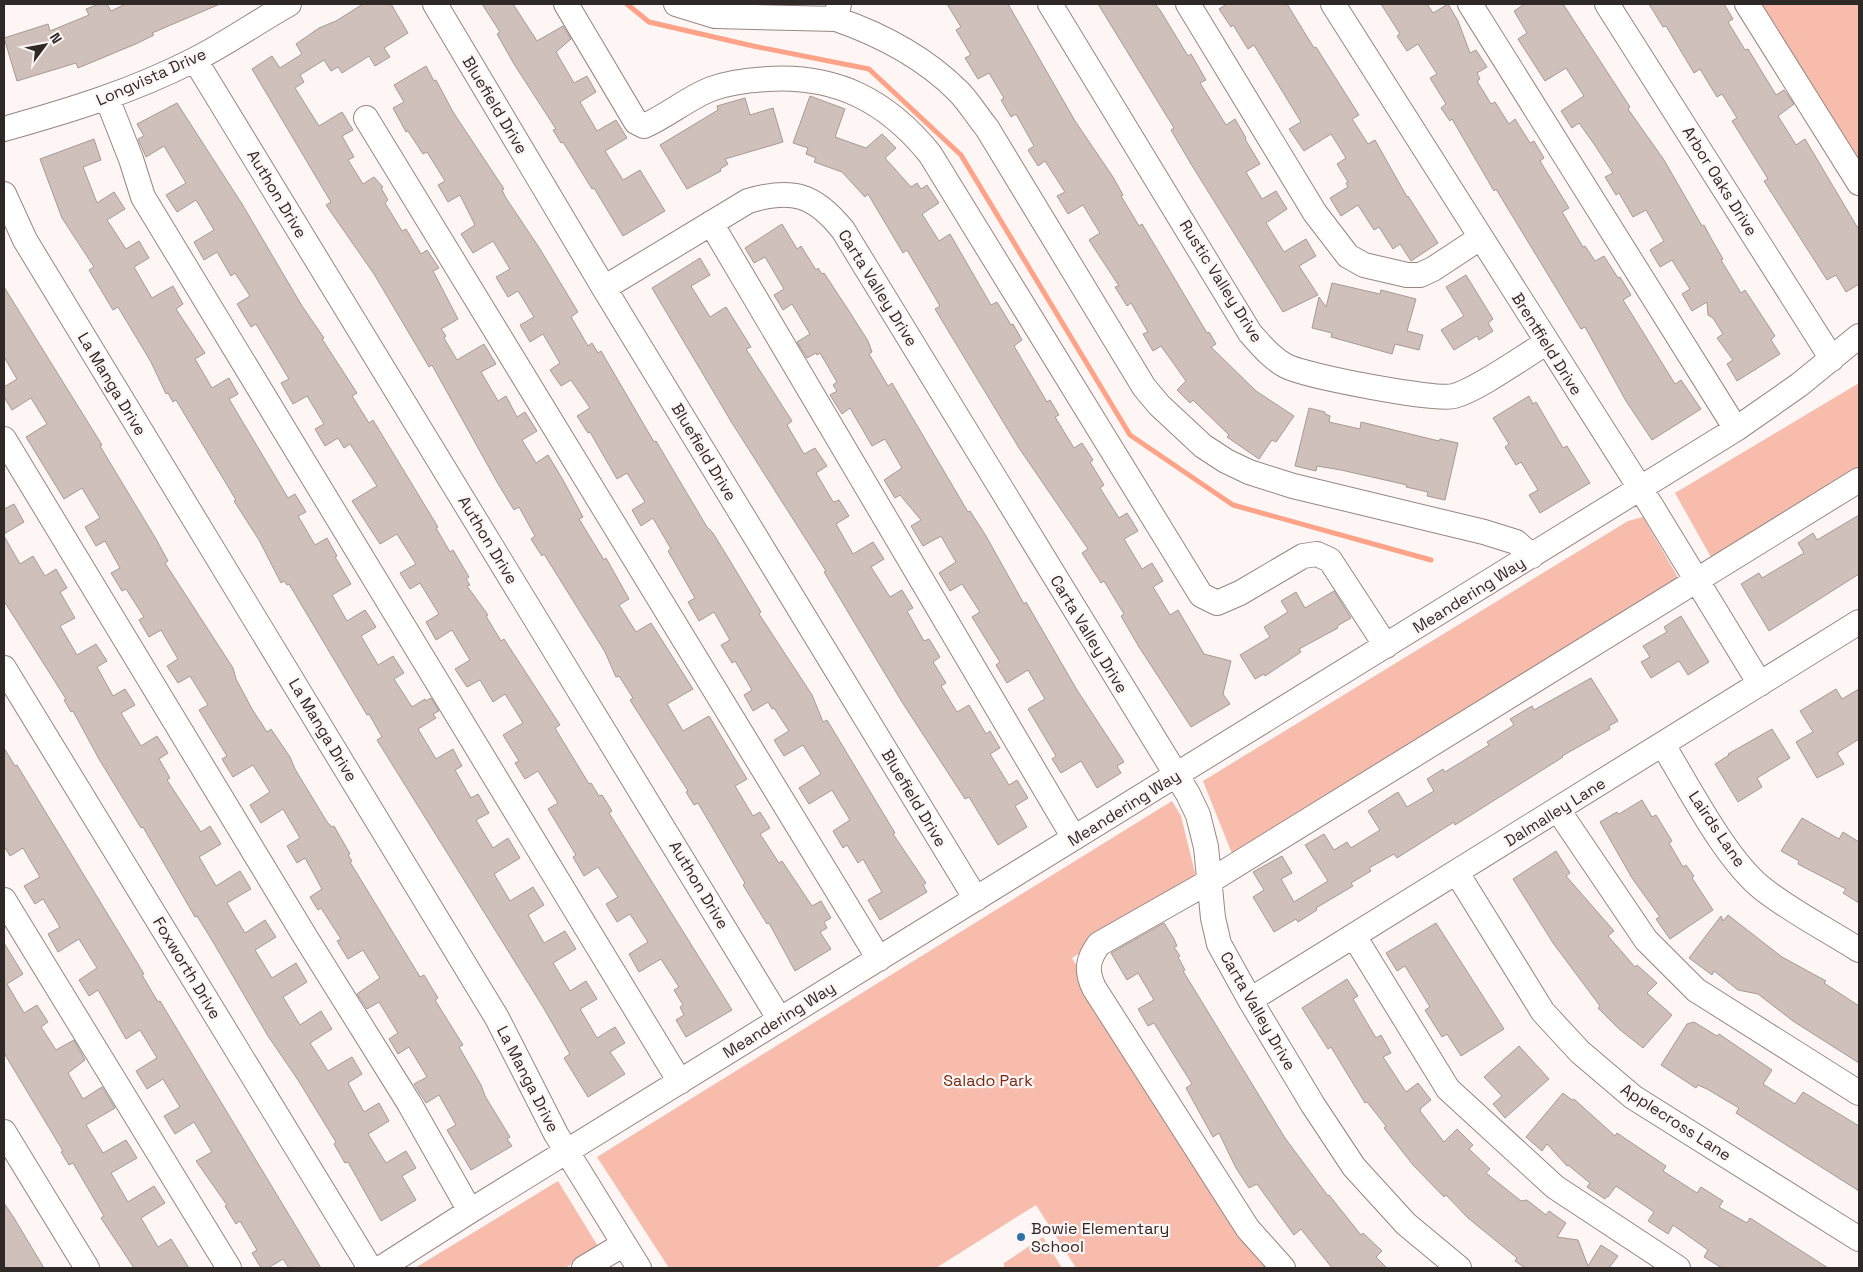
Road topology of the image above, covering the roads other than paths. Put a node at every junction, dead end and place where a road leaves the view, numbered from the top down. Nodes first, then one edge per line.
1 (289, 4) edge
2 (435, 4) edge
3 (566, 4) edge
4 (676, 4) edge
5 (1050, 4) edge
6 (1188, 4) edge
7 (1333, 4) edge
8 (1470, 4) edge
9 (1607, 4) edge
10 (1746, 4) edge
11 (838, 11) edge
12 (195, 60) junction
13 (107, 98) junction
14 (366, 118) dead end
15 (4, 129) edge
16 (1859, 183) edge
17 (4, 194) edge
18 (711, 223) junction
19 (1480, 238) junction
20 (604, 288) junction
21 (1859, 336) edge
22 (1546, 343) junction
23 (1832, 358) junction
24 (1736, 429) junction
25 (4, 439) edge
26 (1859, 480) edge
27 (1639, 490) junction
28 (1532, 556) junction
29 (1697, 581) junction
30 (1859, 622) edge
31 (1386, 646) junction
32 (4, 668) edge
33 (1760, 684) junction
34 (1664, 745) junction
35 (1176, 776) junction
36 (1558, 810) junction
37 (1074, 838) junction
38 (1457, 873) junction
39 (1210, 881) junction
40 (976, 899) junction
41 (4, 900) edge
42 (1354, 936) junction
43 (1859, 950) edge
44 (879, 959) junction
45 (1250, 1000) junction
46 (780, 1020) junction
47 (680, 1082) junction
48 (1859, 1093) edge
49 (4, 1132) edge
50 (567, 1152) junction
51 (470, 1211) junction
52 (1859, 1239) edge
53 (624, 1244) junction
54 (87, 1268) edge
55 (229, 1268) edge
56 (370, 1268) edge
57 (381, 1268) edge
58 (584, 1268) edge
59 (639, 1268) edge
60 (1283, 1268) edge
61 (1459, 1268) edge
62 (1678, 1268) edge

1 - 12 street, Longvista Drive
2 - 20 street, Bluefield Drive
3 - 31 street
4 - 11 street
5 - 22 street, Rustic Valley Drive
6 - 19 street
7 - 19 street, Brentfield Drive
8 - 24 street
9 - 23 street, Arbor Oaks Drive
10 - 16 street
11 - 28 street
12 - 13 street, Longvista Drive
12 - 46 street, Authon Drive
13 - 15 street, Longvista Drive
13 - 47 street
14 - 44 street
17 - 50 street, La Manga Drive
18 - 20 street, Carta Valley Drive
18 - 35 street, Carta Valley Drive
18 - 37 street
19 - 22 street, Brentfield Drive
20 - 40 street, Bluefield Drive
21 - 23 street, Meandering Way
22 - 27 street, Brentfield Drive
23 - 24 street, Meandering Way
24 - 27 street, Meandering Way
25 - 51 street
26 - 29 street
27 - 28 street, Meandering Way
27 - 29 street, Brentfield Drive
28 - 31 street, Meandering Way
29 - 33 street, Brentfield Drive
29 - 39 street
30 - 33 street, Dalmalley Lane
31 - 35 street, Meandering Way
32 - 56 street, Foxworth Drive
33 - 34 street, Dalmalley Lane
34 - 36 street, Dalmalley Lane
34 - 43 street, Lairds Lane
35 - 37 street, Meandering Way
35 - 39 street, Carta Valley Drive
36 - 38 street, Dalmalley Lane
36 - 48 street
37 - 40 street, Meandering Way
38 - 42 street, Dalmalley Lane
38 - 52 street, Applecross Lane
39 - 45 street, Carta Valley Drive
39 - 60 street
40 - 44 street, Meandering Way
41 - 55 street
42 - 45 street, Dalmalley Lane
42 - 62 street
44 - 46 street, Meandering Way
45 - 61 street, Carta Valley Drive
46 - 47 street, Meandering Way
47 - 50 street, Meandering Way
49 - 54 street
50 - 51 street, Meandering Way
50 - 53 street, La Manga Drive
51 - 57 street, Meandering Way
53 - 58 street
53 - 59 street, La Manga Drive

